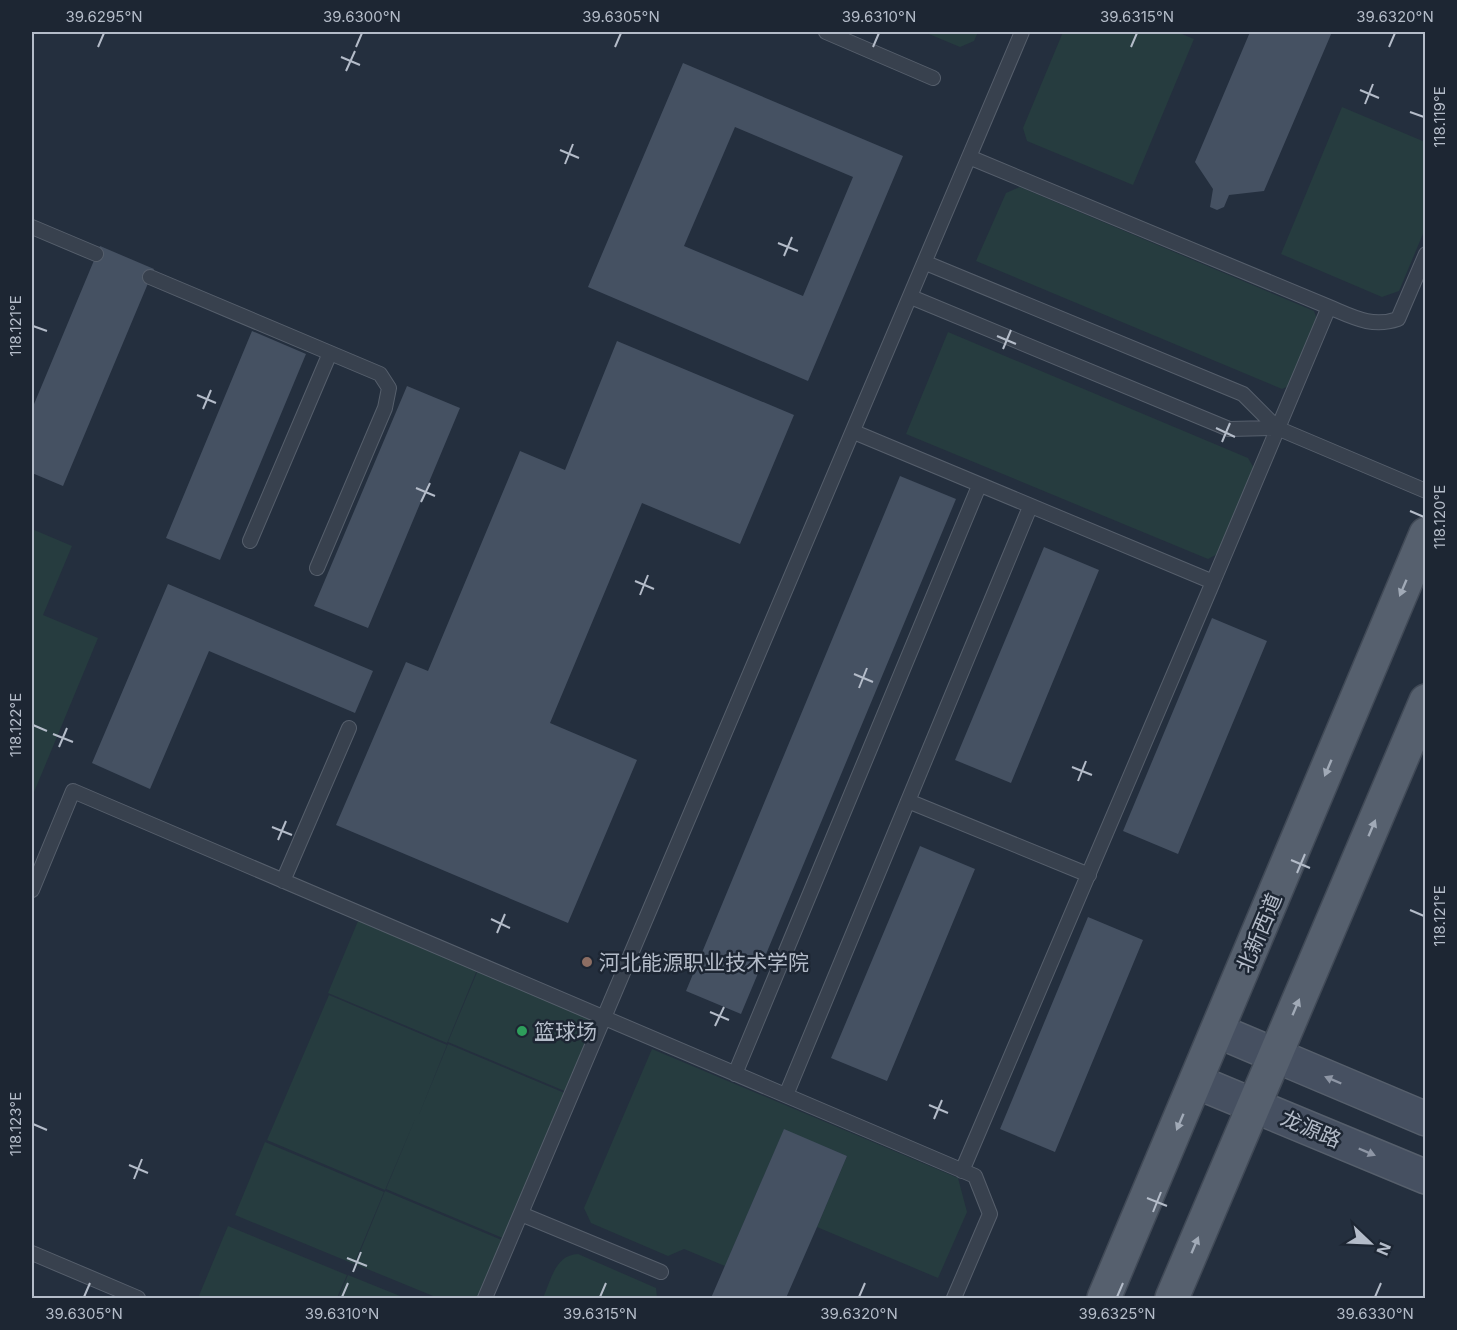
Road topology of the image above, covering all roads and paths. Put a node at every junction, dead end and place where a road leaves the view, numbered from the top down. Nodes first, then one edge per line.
1 (826, 32) edge
2 (1022, 32) edge
3 (933, 78) dead end
4 (969, 157) junction
5 (32, 227) edge
6 (96, 254) dead end
7 (1425, 254) edge
8 (926, 263) junction
9 (150, 277) dead end
10 (911, 297) junction
11 (1329, 307) junction
12 (330, 353) junction
13 (1277, 428) junction
14 (854, 432) junction
15 (979, 486) junction
16 (1425, 491) edge
17 (1030, 507) junction
18 (1425, 534) edge
19 (250, 541) dead end
20 (317, 568) dead end
21 (1213, 582) junction
22 (1425, 701) edge
23 (349, 728) dead end
24 (908, 801) junction
25 (1089, 875) junction
26 (283, 881) junction
27 (32, 890) edge
28 (604, 1018) junction
29 (1218, 1031) junction
30 (1276, 1055) junction
31 (735, 1074) junction
32 (1197, 1082) junction
33 (786, 1095) junction
34 (1255, 1105) junction
35 (1425, 1119) edge
36 (962, 1171) junction
37 (1425, 1177) edge
38 (521, 1214) junction
39 (32, 1253) edge
40 (661, 1272) dead end
41 (138, 1299) edge
42 (485, 1299) edge
43 (954, 1299) edge
44 (1104, 1299) edge
45 (1172, 1299) edge

1 - 3 lane
2 - 4 lane
4 - 8 lane
4 - 11 lane
5 - 6 lane
7 - 11 lane
8 - 10 lane
8 - 13 lane
9 - 12 lane
10 - 13 lane
10 - 14 lane
11 - 13 lane
12 - 19 lane
12 - 20 lane
13 - 16 lane
13 - 21 lane
14 - 15 lane
14 - 28 lane
15 - 17 lane
15 - 31 lane
17 - 21 lane
17 - 24 lane
18 -> 29 main road, 北新西道
21 - 25 lane
30 -> 22 main road
23 - 26 lane
24 - 25 lane
24 - 33 lane
25 - 36 lane
26 - 27 lane
26 - 28 lane
28 - 31 lane
28 - 38 lane
29 - 30 main road
29 - 32 main road, 北新西道
30 - 34 main road
35 -> 30 main road
31 - 33 lane
32 - 34 main road, 龙源路
32 -> 44 main road, 北新西道
33 - 36 lane
34 -> 37 main road, 龙源路
45 -> 34 main road
36 - 43 lane
38 - 40 lane
38 - 42 lane
39 - 41 lane

